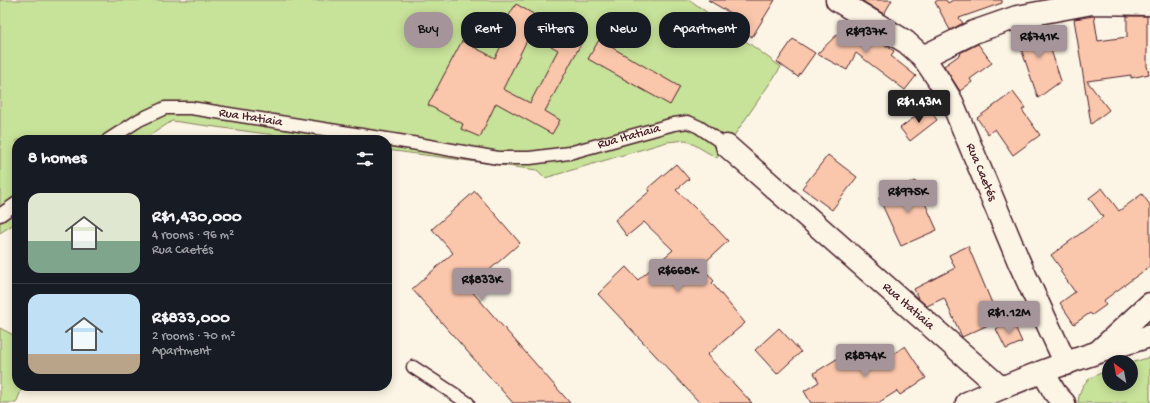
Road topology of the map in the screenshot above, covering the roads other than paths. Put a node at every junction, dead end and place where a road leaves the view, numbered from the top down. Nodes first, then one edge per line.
1 (837, 0) edge
2 (1150, 4) edge
3 (923, 57) junction
4 (116, 135) edge
5 (361, 135) edge
6 (392, 140) edge
7 (727, 146) joint
8 (12, 207) edge
9 (0, 215) edge
10 (1150, 304) edge
11 (1150, 336) edge
12 (1098, 351) junction
13 (1066, 364) junction
14 (413, 367) dead end
15 (1043, 372) junction
16 (1009, 385) junction
17 (468, 403) edge
18 (967, 403) edge
19 (1064, 403) edge

1 - 3 street, Rua Caetés
2 - 3 street
3 - 13 street, Rua Caetés
4 - 5 lane, Rua Itatiaia
6 - 7 lane, Rua Itatiaia
7 - 16 street, Rua Itatiaia
8 - 9 lane
10 - 12 street
11 - 12 street
12 - 13 street
13 - 15 street
14 - 17 lane
15 - 16 street
15 - 19 street
16 - 18 street

